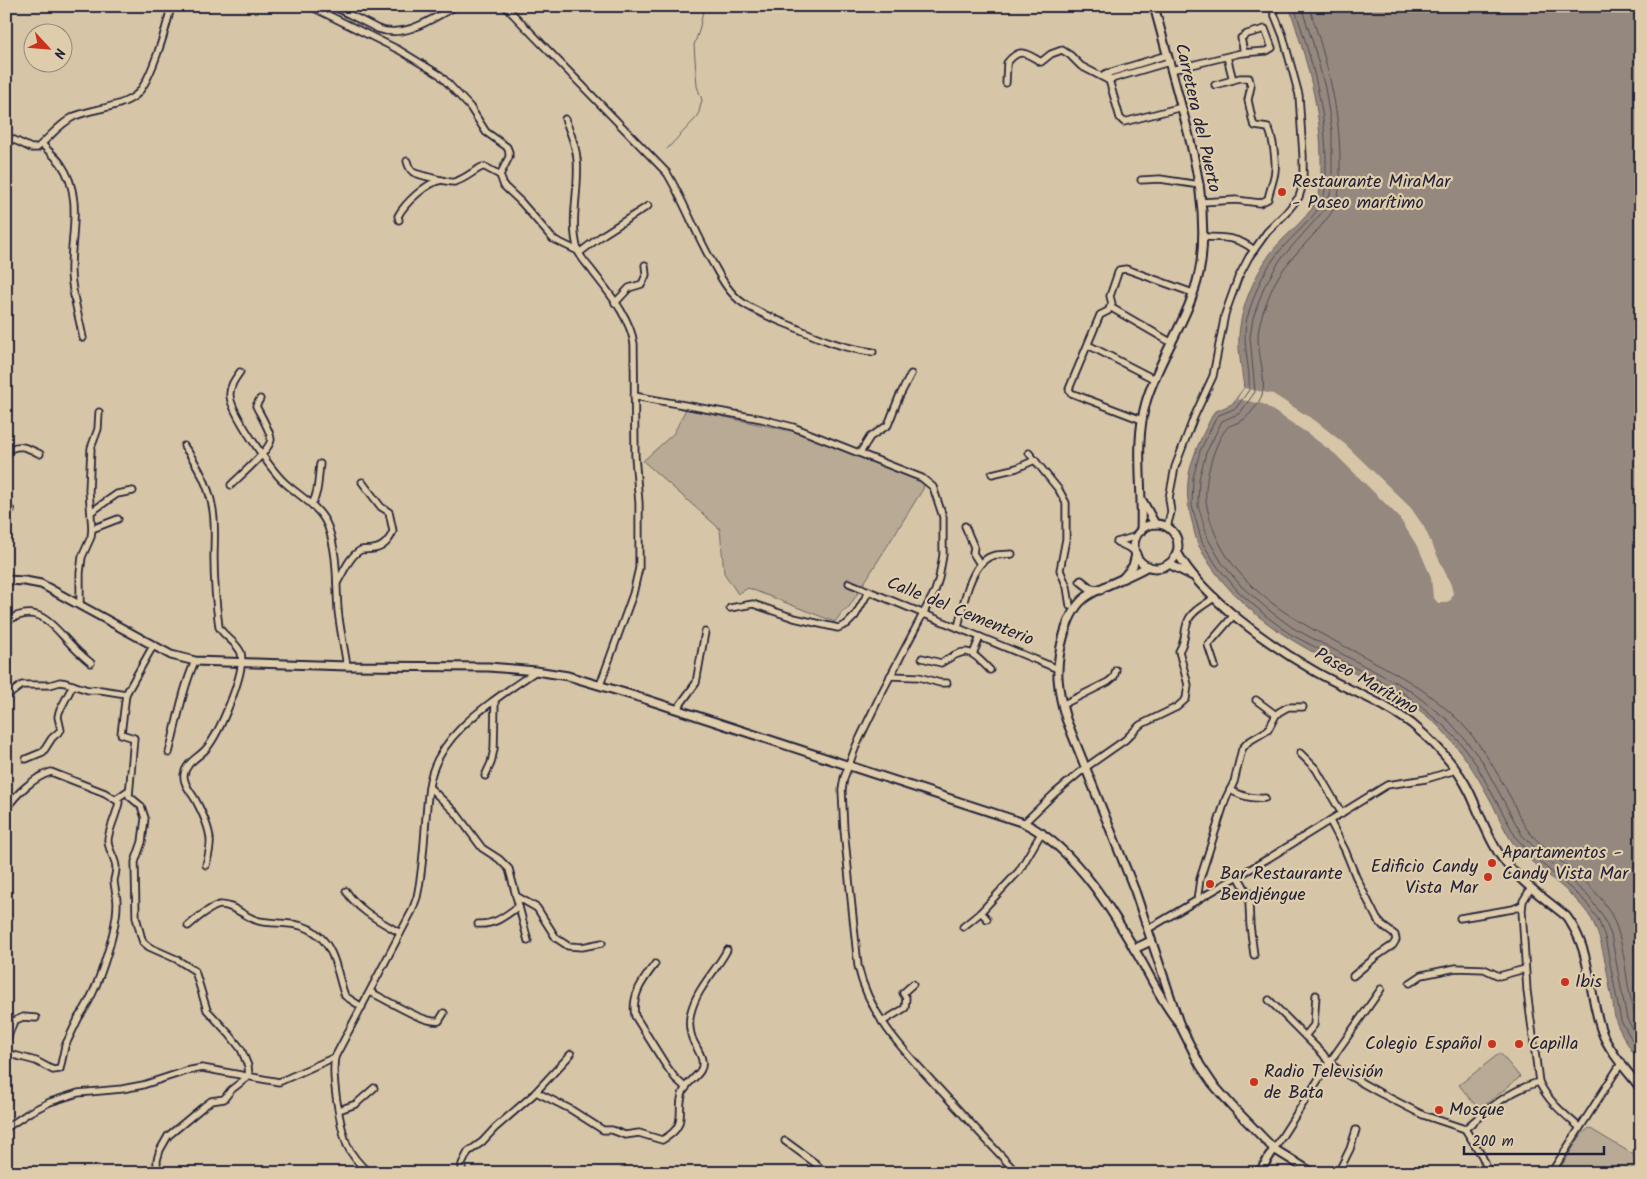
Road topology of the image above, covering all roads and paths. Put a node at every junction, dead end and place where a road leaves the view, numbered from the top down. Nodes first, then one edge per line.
1 (171, 6) edge
2 (310, 6) edge
3 (333, 6) edge
4 (456, 6) edge
5 (505, 6) edge
6 (1154, 6) edge
7 (1271, 6) edge
8 (1244, 53) junction
9 (1227, 57) junction
10 (1168, 58) junction
11 (1171, 70) junction
12 (1104, 74) junction
13 (1108, 80) junction
14 (1234, 80) junction
15 (1006, 84) dead end
16 (1216, 85) dead end
17 (1182, 107) junction
18 (565, 119) dead end
19 (6, 136) edge
20 (42, 144) junction
21 (407, 161) dead end
22 (500, 175) junction
23 (444, 180) junction
24 (1141, 180) dead end
25 (1200, 184) junction
26 (1202, 202) junction
27 (648, 206) dead end
28 (399, 220) dead end
29 (1203, 237) junction
30 (1254, 250) junction
31 (579, 252) junction
32 (645, 265) dead end
33 (1193, 294) junction
34 (615, 303) junction
35 (1110, 307) junction
36 (84, 338) dead end
37 (1172, 343) junction
38 (1088, 345) junction
39 (873, 352) dead end
40 (240, 372) dead end
41 (911, 374) dead end
42 (1154, 379) junction
43 (634, 396) junction
44 (260, 399) dead end
45 (99, 412) dead end
46 (1142, 420) junction
47 (184, 446) dead end
48 (6, 452) edge
49 (860, 453) junction
50 (1028, 453) dead end
51 (40, 454) dead end
52 (262, 454) junction
53 (1034, 460) junction
54 (320, 464) dead end
55 (992, 474) dead end
56 (362, 482) dead end
57 (231, 485) dead end
58 (133, 491) dead end
59 (1141, 497) junction
60 (312, 504) junction
61 (91, 512) junction
62 (118, 519) dead end
63 (1154, 524) junction
64 (966, 526) dead end
65 (1166, 527) junction
66 (92, 529) junction
67 (1139, 533) junction
68 (1135, 552) junction
69 (1177, 552) junction
70 (1012, 554) dead end
71 (980, 564) junction
72 (1169, 564) junction
73 (1148, 566) junction
74 (1196, 578) junction
75 (6, 580) edge
76 (1121, 580) junction
77 (1081, 581) dead end
78 (337, 583) junction
79 (849, 583) dead end
80 (1101, 590) junction
81 (869, 591) junction
82 (1215, 598) junction
83 (80, 605) junction
84 (1070, 606) dead end
85 (730, 608) dead end
86 (923, 613) junction
87 (1234, 614) junction
88 (6, 621) edge
89 (958, 628) junction
90 (705, 632) dead end
91 (980, 637) junction
92 (152, 646) junction
93 (973, 654) junction
94 (922, 658) dead end
95 (195, 661) junction
96 (91, 663) dead end
97 (242, 663) junction
98 (347, 666) junction
99 (1215, 666) dead end
100 (1058, 669) junction
101 (536, 670) junction
102 (990, 670) dead end
103 (1116, 670) dead end
104 (890, 676) junction
105 (947, 683) dead end
106 (74, 685) junction
107 (600, 685) junction
108 (126, 694) junction
109 (6, 697) edge
110 (1256, 700) dead end
111 (495, 701) junction
112 (1062, 705) junction
113 (1303, 707) dead end
114 (677, 709) junction
115 (1276, 715) junction
116 (169, 753) dead end
117 (1300, 753) dead end
118 (26, 759) dead end
119 (848, 765) junction
120 (1085, 768) junction
121 (1456, 770) junction
122 (485, 776) dead end
123 (429, 787) junction
124 (129, 790) junction
125 (1230, 790) junction
126 (1265, 798) dead end
127 (116, 799) junction
128 (6, 809) edge
129 (1342, 814) junction
130 (1330, 821) junction
131 (1024, 823) junction
132 (1042, 832) junction
133 (206, 865) dead end
134 (1238, 876) junction
135 (1531, 888) junction
136 (346, 891) dead end
137 (516, 896) junction
138 (1197, 901) junction
139 (1522, 905) junction
140 (519, 906) junction
141 (981, 912) junction
142 (1460, 918) dead end
143 (987, 919) dead end
144 (478, 924) dead end
145 (188, 926) dead end
146 (963, 927) dead end
147 (1148, 929) junction
148 (400, 934) junction
149 (528, 941) dead end
150 (1151, 941) junction
151 (602, 943) dead end
152 (1134, 949) junction
153 (727, 950) dead end
154 (1254, 955) dead end
155 (654, 964) dead end
156 (1525, 969) junction
157 (1353, 976) dead end
158 (1410, 983) dead end
159 (913, 984) dead end
160 (1381, 989) dead end
161 (370, 992) junction
162 (1316, 995) dead end
163 (1269, 1000) dead end
164 (362, 1006) junction
165 (82, 1010) dead end
166 (444, 1013) dead end
167 (36, 1018) dead end
168 (78, 1018) junction
169 (882, 1022) junction
170 (1179, 1023) junction
171 (1304, 1036) junction
172 (6, 1042) edge
173 (6, 1053) edge
174 (571, 1054) dead end
175 (335, 1057) junction
176 (1622, 1062) junction
177 (1329, 1063) junction
178 (249, 1076) junction
179 (1539, 1082) junction
180 (374, 1088) dead end
181 (686, 1088) junction
182 (1641, 1089) edge
183 (536, 1092) junction
184 (339, 1110) junction
185 (1579, 1127) junction
186 (6, 1128) edge
187 (1356, 1130) dead end
188 (1466, 1130) junction
189 (784, 1141) dead end
190 (1274, 1148) junction
191 (361, 1166) junction
192 (157, 1173) edge
193 (354, 1173) edge
194 (368, 1173) edge
195 (462, 1173) edge
196 (824, 1173) edge
197 (1017, 1173) edge
198 (1259, 1173) edge
199 (1313, 1173) edge
200 (1338, 1173) edge
201 (1489, 1173) edge
202 (1551, 1173) edge

1 - 20 street
2 - 22 street
3 - 4 street
5 - 39 street
6 - 10 main road, Carretera del Puerto
7 - 30 street
8 - 8 street
8 - 9 street
9 - 11 street
9 - 14 street
10 - 11 main road, Carretera del Puerto
10 - 12 street
10 - 13 street
11 - 17 main road, Carretera del Puerto
12 - 13 street
12 - 15 street
13 - 17 street
14 - 16 street
14 - 26 street
17 - 25 main road, Carretera del Puerto
18 - 31 street
19 - 20 street
20 - 36 street
21 - 23 street
22 - 23 street
22 - 31 street
23 - 28 street
24 - 25 street
25 - 26 main road, Carretera del Puerto
26 - 29 main road, Carretera del Puerto
27 - 31 street
29 - 30 street
29 - 33 main road, Carretera del Puerto
30 - 65 street
31 - 34 street
32 - 34 street
33 - 35 street
33 - 37 main road, Carretera del Puerto
34 - 43 street
35 - 37 street
35 - 38 street
37 - 42 main road, Carretera del Puerto
38 - 42 street
38 - 46 street
40 - 52 street
41 - 49 street
42 - 46 main road, Carretera del Puerto
43 - 49 street
43 - 107 street
44 - 52 street
45 - 61 street
46 - 59 main road, Carretera del Puerto
47 - 97 street
48 - 51 street
49 - 86 street
50 - 53 street
52 - 57 street
52 - 60 street
53 - 55 street
53 - 84 street
54 - 60 street
56 - 78 street
58 - 61 street
59 - 63 main road, Carretera del Puerto
59 - 67 main road, Carretera del Puerto
60 - 78 street
61 - 66 street
62 - 66 street
63 - 65 main road
63 - 67 main road
64 - 71 street
65 - 69 main road
66 - 83 street
67 - 68 main road
67 - 68 street
68 - 73 main road
68 - 76 main road
69 - 72 main road
69 - 74 main road, Paseo Marítimo
70 - 71 street
71 - 89 street
72 - 73 main road
72 - 74 main road, Paseo Marítimo
73 - 76 main road
74 - 82 main road, Paseo Marítimo
75 - 83 main road
76 - 80 main road
77 - 80 main road
78 - 98 street
79 - 81 street, Calle del Cementerio
80 - 100 main road
81 - 85 street
81 - 86 street, Calle del Cementerio
82 - 87 main road, Paseo Marítimo
82 - 120 street
83 - 92 main road
86 - 89 street, Calle del Cementerio
86 - 104 street
87 - 99 street
87 - 121 main road, Paseo Marítimo
88 - 96 street
89 - 91 street, Calle del Cementerio
90 - 114 street
91 - 93 street
91 - 100 street, Calle del Cementerio
92 - 95 main road
92 - 108 street
93 - 94 street
93 - 102 street
95 - 97 main road
95 - 116 street
97 - 98 main road
97 - 133 street
98 - 101 main road
100 - 112 main road
101 - 107 main road
101 - 111 street
103 - 112 street
104 - 105 street
104 - 119 street
106 - 108 street
106 - 109 street
106 - 118 street
107 - 114 main road
108 - 124 street
110 - 115 street
111 - 122 street
111 - 123 street
112 - 120 main road
113 - 115 street
114 - 119 main road
115 - 125 street
117 - 129 street
119 - 131 main road
119 - 169 street
120 - 131 street
120 - 147 main road
121 - 129 street
121 - 135 main road, Paseo Marítimo
123 - 137 street
123 - 148 street
124 - 127 street
124 - 178 street
125 - 126 street
125 - 138 street
127 - 128 street
127 - 168 street
129 - 130 street
130 - 134 street
130 - 157 street
131 - 132 main road
132 - 141 street
132 - 152 main road
134 - 138 street
134 - 154 street
135 - 139 street
135 - 176 main road, Paseo Marítimo
136 - 148 street
137 - 140 street
137 - 151 street
138 - 147 street
139 - 142 street
139 - 156 street
140 - 144 street
140 - 149 street
141 - 143 street
141 - 146 street
145 - 164 street
147 - 150 main road
148 - 161 street
150 - 152 main road
150 - 170 main road
152 - 170 main road
153 - 181 street
155 - 181 street
156 - 158 street
156 - 179 street
159 - 169 street
160 - 177 street
161 - 164 street
161 - 166 street
162 - 171 street
163 - 171 street
164 - 175 street
165 - 168 street
167 - 172 street
168 - 173 street
169 - 197 street
170 - 190 main road
171 - 177 street
174 - 183 street
175 - 178 street
175 - 184 street
176 - 182 main road, Paseo Marítimo
176 - 185 street
177 - 188 street
177 - 190 street
178 - 186 street
178 - 192 street
179 - 185 street
179 - 188 street
180 - 184 street
181 - 183 street
183 - 195 street
184 - 191 street
185 - 202 street
187 - 200 street
188 - 201 street
189 - 196 street
190 - 198 main road
190 - 199 main road
191 - 193 street
191 - 194 street

